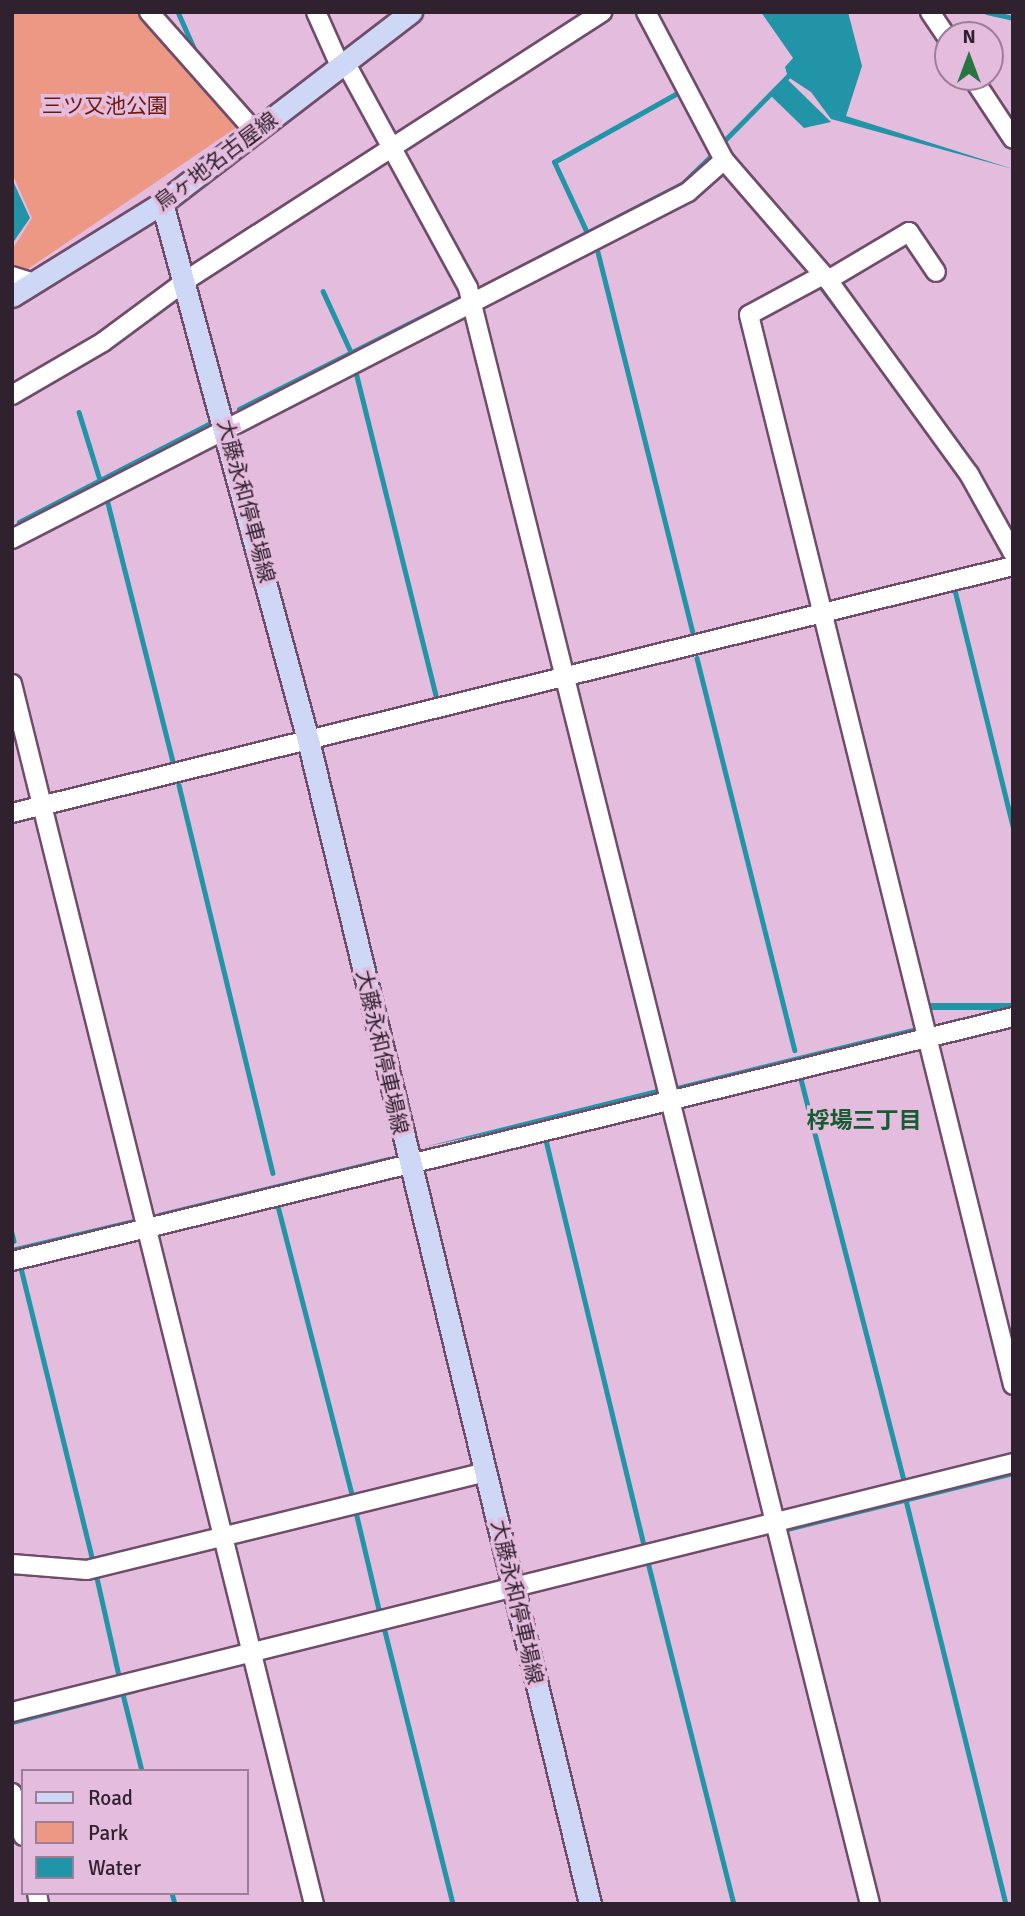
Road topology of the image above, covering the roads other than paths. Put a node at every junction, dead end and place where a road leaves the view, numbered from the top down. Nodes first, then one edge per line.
1 (149, 12) edge
2 (316, 12) edge
3 (411, 12) edge
4 (602, 12) edge
5 (646, 12) edge
6 (342, 64) junction
7 (981, 91) edge
8 (255, 131) junction
9 (1013, 139) edge
10 (396, 147) junction
11 (724, 160) junction
12 (162, 203) junction
13 (936, 272) dead end
14 (826, 277) junction
15 (22, 279) edge
16 (188, 279) junction
17 (12, 296) edge
18 (472, 302) junction
19 (12, 395) edge
20 (227, 427) junction
21 (14, 533) edge
22 (1013, 553) edge
23 (1013, 565) edge
24 (821, 614) junction
25 (566, 676) junction
26 (12, 684) edge
27 (308, 740) junction
28 (43, 806) junction
29 (12, 813) edge
30 (1013, 1017) edge
31 (928, 1038) junction
32 (673, 1100) junction
33 (409, 1162) junction
34 (149, 1227) junction
35 (12, 1261) edge
36 (1013, 1385) edge
37 (1013, 1463) edge
38 (487, 1472) junction
39 (775, 1522) junction
40 (222, 1537) junction
41 (12, 1564) edge
42 (513, 1587) junction
43 (254, 1649) junction
44 (12, 1712) edge
45 (12, 1793) edge
46 (21, 1828) edge
47 (314, 1904) edge
48 (590, 1904) edge
49 (870, 1904) edge

1 - 8 street
2 - 6 street
3 - 6 main road, 鳥ヶ地名古屋線
4 - 10 street
5 - 11 street
6 - 8 main road, 鳥ヶ地名古屋線
6 - 10 street
7 - 9 street
8 - 12 main road, 鳥ヶ地名古屋線
10 - 16 street
10 - 18 street
11 - 14 street
11 - 18 street
12 - 15 main road, 鳥ヶ地名古屋線
12 - 16 main road, 大藤永和停車場線
13 - 14 street
14 - 22 street
14 - 24 street
15 - 17 main road, 鳥ヶ地名古屋線
16 - 19 street
16 - 20 main road, 大藤永和停車場線
18 - 20 street
18 - 25 street
20 - 21 street
20 - 27 main road, 大藤永和停車場線
23 - 24 street
24 - 25 street
24 - 31 street
25 - 27 street
25 - 32 street
26 - 28 street
27 - 28 street
27 - 33 main road, 大藤永和停車場線
28 - 29 street
28 - 34 street
30 - 31 street
31 - 32 street
31 - 36 street
32 - 33 street
32 - 39 street
33 - 34 street
33 - 38 main road, 大藤永和停車場線
34 - 35 street
34 - 40 street
37 - 39 street
38 - 40 street
38 - 42 main road, 大藤永和停車場線
39 - 42 street
39 - 49 street
40 - 41 street
40 - 43 street
42 - 43 street
42 - 48 main road, 大藤永和停車場線
43 - 44 street
43 - 47 street
45 - 46 street

